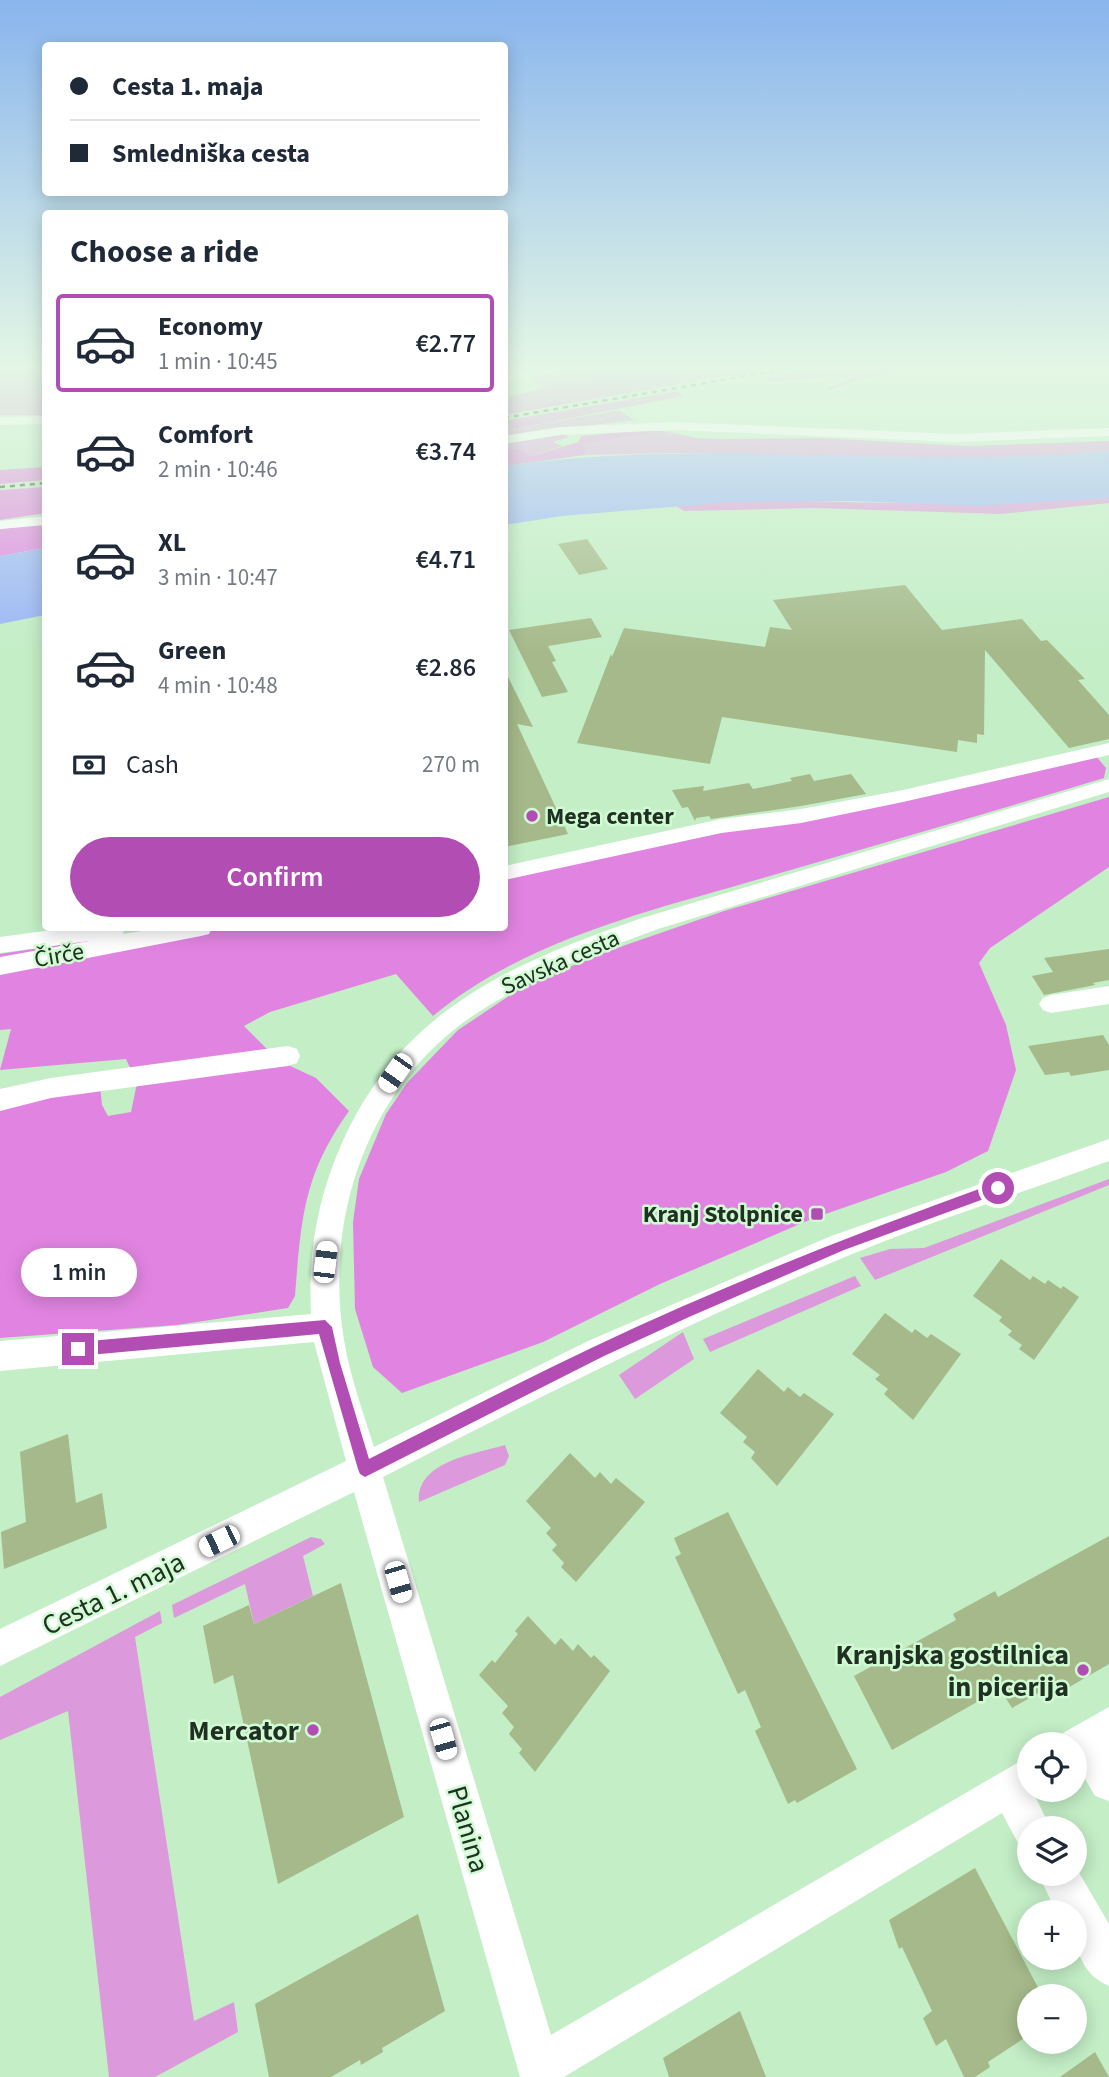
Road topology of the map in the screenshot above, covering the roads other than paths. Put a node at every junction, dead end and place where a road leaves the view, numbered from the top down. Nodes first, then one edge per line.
1 (42, 521) edge
2 (0, 526) edge
3 (1109, 749) edge
4 (1109, 785) edge
5 (508, 872) edge
6 (101, 931) edge
7 (185, 931) edge
8 (0, 945) edge
9 (0, 966) edge
10 (1109, 995) edge
11 (1051, 1004) dead end
12 (288, 1056) dead end
13 (0, 1100) edge
14 (1109, 1150) edge
15 (325, 1327) junction
16 (0, 1356) edge
17 (365, 1469) junction
18 (0, 1648) edge
19 (1089, 1738) edge
20 (1017, 1782) edge
21 (1109, 1782) edge
22 (1065, 1886) edge
23 (1109, 1965) edge
24 (541, 2072) edge

1 - 2 street
3 - 5 street
4 - 15 street, Savska cesta
6 - 8 street
7 - 9 street, Čirče
10 - 11 street
12 - 13 street
14 - 17 street, Cesta 1. maja
15 - 16 street
15 - 17 street, Savska cesta
17 - 18 street, Cesta 1. maja
17 - 24 street, Planina
19 - 21 street
20 - 24 street, Planina
22 - 23 street

